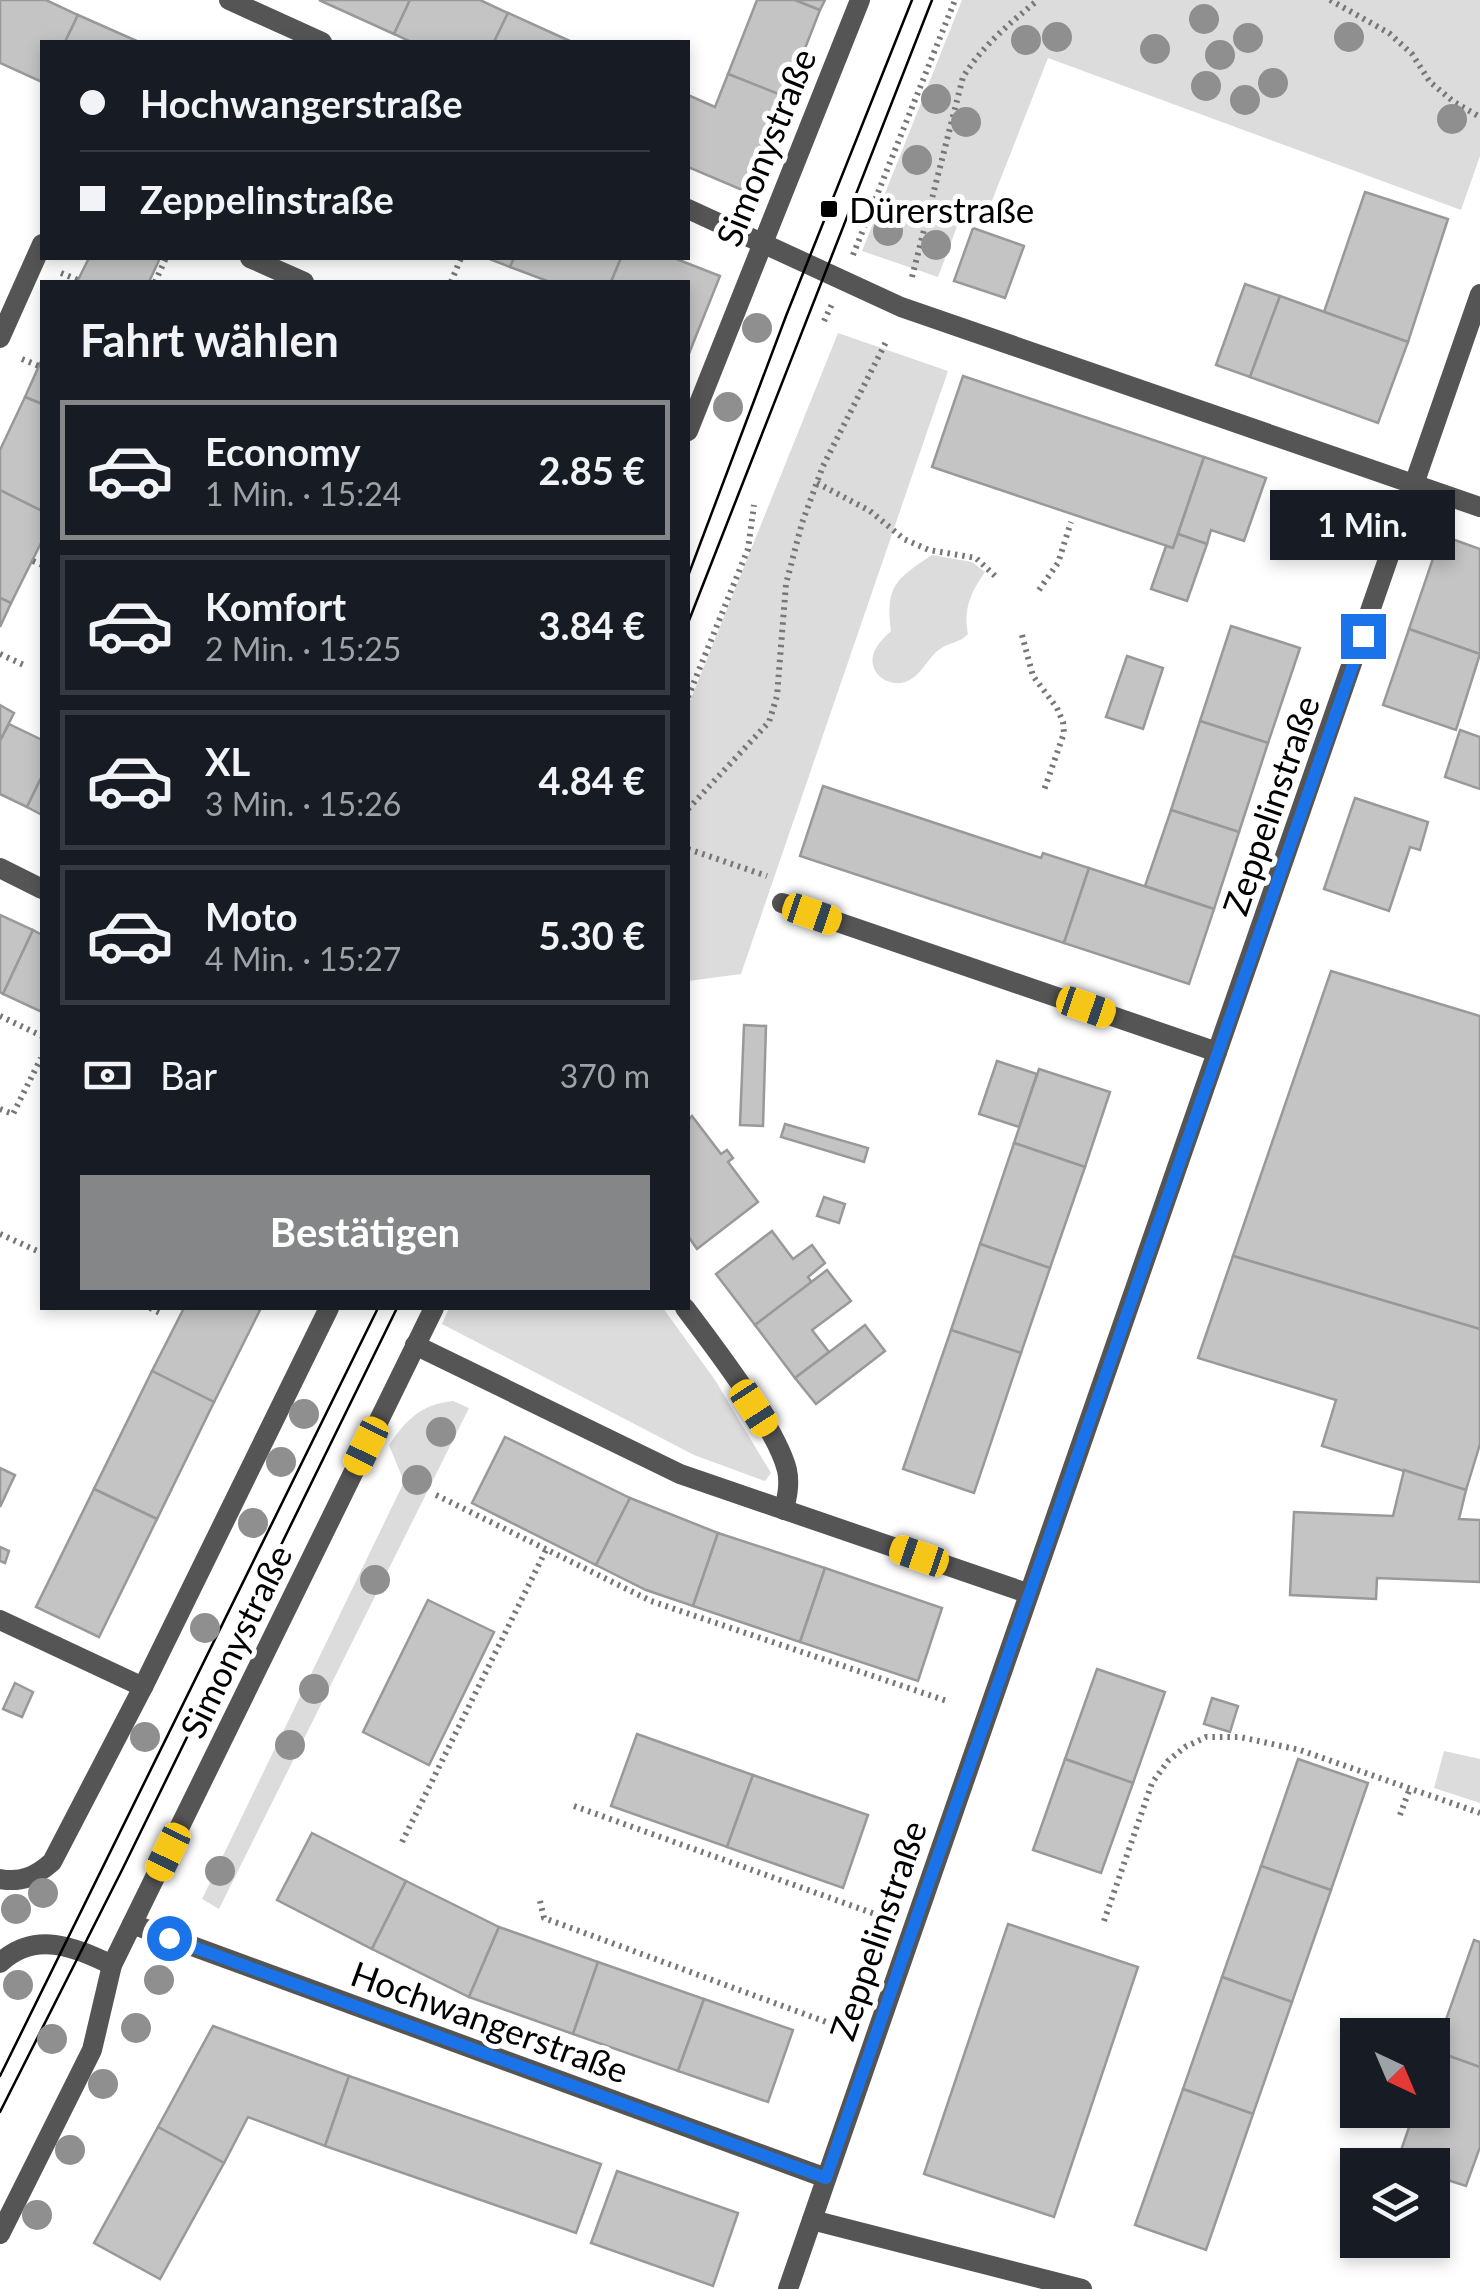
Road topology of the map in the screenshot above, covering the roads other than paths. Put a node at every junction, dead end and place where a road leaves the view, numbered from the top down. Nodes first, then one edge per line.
1 (229, 0) edge
2 (860, 0) edge
3 (318, 40) edge
4 (690, 210) edge
5 (762, 243) junction
6 (40, 248) edge
7 (254, 260) edge
8 (300, 280) edge
9 (1480, 294) edge
10 (0, 338) edge
11 (690, 426) edge
12 (1416, 486) junction
13 (1480, 507) edge
14 (0, 868) edge
15 (40, 888) edge
16 (782, 903) dead end
17 (1217, 1052) junction
18 (328, 1310) edge
19 (433, 1310) edge
20 (687, 1310) edge
21 (415, 1345) junction
22 (784, 1510) junction
23 (1028, 1593) junction
24 (0, 1620) edge
25 (143, 1687) junction
26 (0, 1879) edge
27 (132, 1924) junction
28 (0, 1963) edge
29 (112, 1965) junction
30 (826, 2178) junction
31 (812, 2220) junction
32 (0, 2234) edge
33 (788, 2289) edge
34 (1082, 2289) edge

1 - 3 street
2 - 5 street, Simonystraße
4 - 5 street
5 - 11 street, Simonystraße
5 - 12 street
6 - 10 street
7 - 8 street
9 - 12 street, Zeppelinstraße
12 - 13 street
12 - 17 street, Zeppelinstraße
14 - 15 street
16 - 17 street
17 - 23 street, Zeppelinstraße
18 - 25 street, Simonystraße
19 - 21 street, Simonystraße
20 - 22 street
21 - 22 street
21 - 27 street, Simonystraße
22 - 23 street
23 - 30 street, Zeppelinstraße
24 - 25 street
25 - 26 street, Simonystraße
27 - 29 street, Simonystraße
27 - 30 street, Hochwangerstraße
28 - 29 street
29 - 32 street, Simonystraße
30 - 31 street, Zeppelinstraße
31 - 33 street, Zeppelinstraße
31 - 34 street

